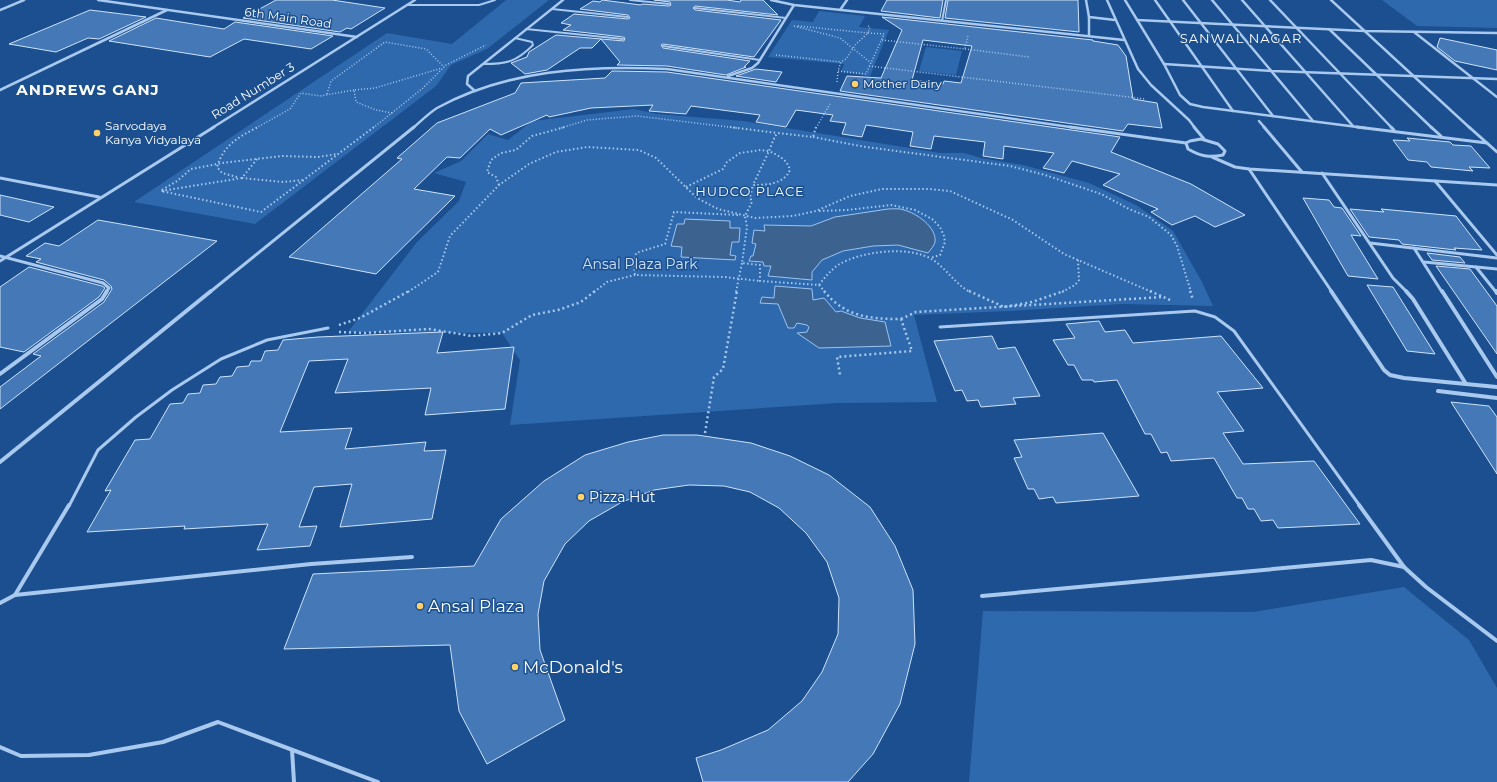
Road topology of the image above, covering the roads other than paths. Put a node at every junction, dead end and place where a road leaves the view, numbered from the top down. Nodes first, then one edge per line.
1 (24, 0) edge
2 (98, 0) edge
3 (415, 0) edge
4 (455, 0) edge
5 (495, 0) edge
6 (563, 0) edge
7 (630, 0) edge
8 (772, 0) edge
9 (847, 0) edge
10 (946, 0) edge
11 (1086, 0) edge
12 (1107, 0) edge
13 (1124, 0) edge
14 (1155, 0) edge
15 (1183, 0) edge
16 (1212, 0) edge
17 (1242, 0) edge
18 (1270, 0) edge
19 (1331, 0) edge
20 (451, 4) junction
21 (669, 4) dead end
22 (407, 5) junction
23 (794, 5) junction
24 (695, 8) dead end
25 (552, 9) junction
26 (0, 10) edge
27 (167, 10) junction
28 (840, 10) junction
29 (628, 17) dead end
30 (1089, 18) junction
31 (786, 20) junction
32 (1115, 20) junction
33 (1137, 20) junction
34 (942, 21) junction
35 (1170, 22) junction
36 (1201, 23) junction
37 (1234, 24) junction
38 (1264, 26) junction
39 (1296, 27) junction
40 (526, 29) junction
41 (1328, 29) junction
42 (1365, 31) junction
43 (1414, 32) junction
44 (1497, 33) edge
45 (357, 36) junction
46 (1089, 36) junction
47 (515, 38) junction
48 (623, 39) dead end
49 (1124, 40) junction
50 (663, 46) dead end
51 (760, 60) junction
52 (483, 64) junction
53 (1164, 64) junction
54 (1203, 67) junction
55 (1237, 69) junction
56 (1272, 71) junction
57 (1306, 73) junction
58 (1340, 74) junction
59 (1379, 76) junction
60 (724, 77) junction
61 (1415, 77) junction
62 (1474, 78) junction
63 (1497, 79) edge
64 (0, 90) edge
65 (475, 91) junction
66 (1497, 97) edge
67 (1233, 111) junction
68 (1273, 116) junction
69 (1258, 121) dead end
70 (1314, 121) junction
71 (1353, 126) junction
72 (1394, 131) junction
73 (1441, 137) junction
74 (1204, 139) junction
75 (1186, 143) junction
76 (1487, 143) junction
77 (1497, 152) edge
78 (1212, 157) junction
79 (1249, 169) junction
80 (1302, 172) junction
81 (1322, 173) junction
82 (0, 178) edge
83 (1435, 181) junction
84 (1497, 185) edge
85 (99, 198) junction
86 (1370, 243) junction
87 (1414, 248) junction
88 (0, 256) edge
89 (1497, 257) edge
90 (5, 258) junction
91 (0, 261) edge
92 (1424, 262) junction
93 (1476, 267) junction
94 (1497, 269) edge
95 (1497, 293) edge
96 (940, 327) dead end
97 (328, 328) road end
98 (0, 374) edge
99 (1497, 377) edge
100 (1466, 384) junction
101 (1497, 387) edge
102 (1438, 391) dead end
103 (1495, 398) edge
104 (1497, 402) edge
105 (0, 462) edge
106 (412, 557) dead end
107 (1404, 567) junction
108 (15, 595) junction
109 (982, 596) dead end
110 (0, 603) edge
111 (1497, 641) edge
112 (0, 747) edge
113 (292, 750) junction
114 (294, 782) edge
115 (378, 782) edge

1 - 26 street
2 - 27 street, 6th Main Road
3 - 22 street, Road Number 3
4 - 20 lane
5 - 20 lane
6 - 25 street
7 - 21 lane
8 - 23 street
9 - 28 street
10 - 34 lane
11 - 30 street
12 - 32 street
13 - 33 street
14 - 35 street
15 - 36 street
16 - 37 street
17 - 38 street
18 - 39 street
19 - 42 street
20 - 22 lane
22 - 45 street, Road Number 3
23 - 28 street
23 - 31 street
24 - 31 lane
25 - 29 lane
25 - 40 street
27 - 45 street, 6th Main Road
27 - 64 street
28 - 34 street
30 - 32 street
30 - 46 street
31 - 51 street
32 - 49 street
33 - 35 street
33 - 53 street
34 - 46 street
35 - 36 street
35 - 54 street
36 - 37 street
36 - 55 street
37 - 38 street
37 - 56 street
38 - 39 street
38 - 57 street
39 - 41 street
39 - 58 street
40 - 47 street
40 - 48 lane
41 - 42 street
41 - 59 street
42 - 43 street
42 - 61 street
43 - 44 street
43 - 62 street
45 - 85 street, Road Number 3
46 - 49 street
47 - 52 street
47 - 52 lane
49 - 74 street
50 - 51 lane
51 - 60 street
52 - 65 street
53 - 54 street
53 - 67 street
54 - 55 street
54 - 67 street
55 - 56 street
55 - 68 street
56 - 57 street
56 - 70 street
57 - 58 street
57 - 71 street
58 - 59 street
58 - 72 street
59 - 61 street
59 - 73 street
60 - 65 street
60 - 75 street
61 - 62 street
61 - 76 street
62 - 63 street
62 - 66 street
65 - 105 street
67 - 68 street
68 - 70 street
69 - 80 street
70 - 71 street
71 - 72 street
72 - 73 street
73 - 76 street
74 - 75 street
74 - 78 street
75 - 78 street
76 - 77 street
78 - 79 street
79 - 80 street
79 - 100 street
80 - 81 street
81 - 83 street
81 - 86 street
82 - 85 street
83 - 84 street
83 - 89 street
85 - 90 street, Road Number 3
86 - 87 street
86 - 100 street
87 - 89 street
87 - 92 street
88 - 90 street
90 - 91 street, Road Number 3
90 - 98 street
92 - 93 street
92 - 99 street
93 - 94 street
93 - 95 street
96 - 107 lane
97 - 108 lane
100 - 101 street
102 - 103 street
103 - 104 street
106 - 108 lane
107 - 109 lane
107 - 111 lane
108 - 110 lane
112 - 113 lane
113 - 114 lane
113 - 115 lane

